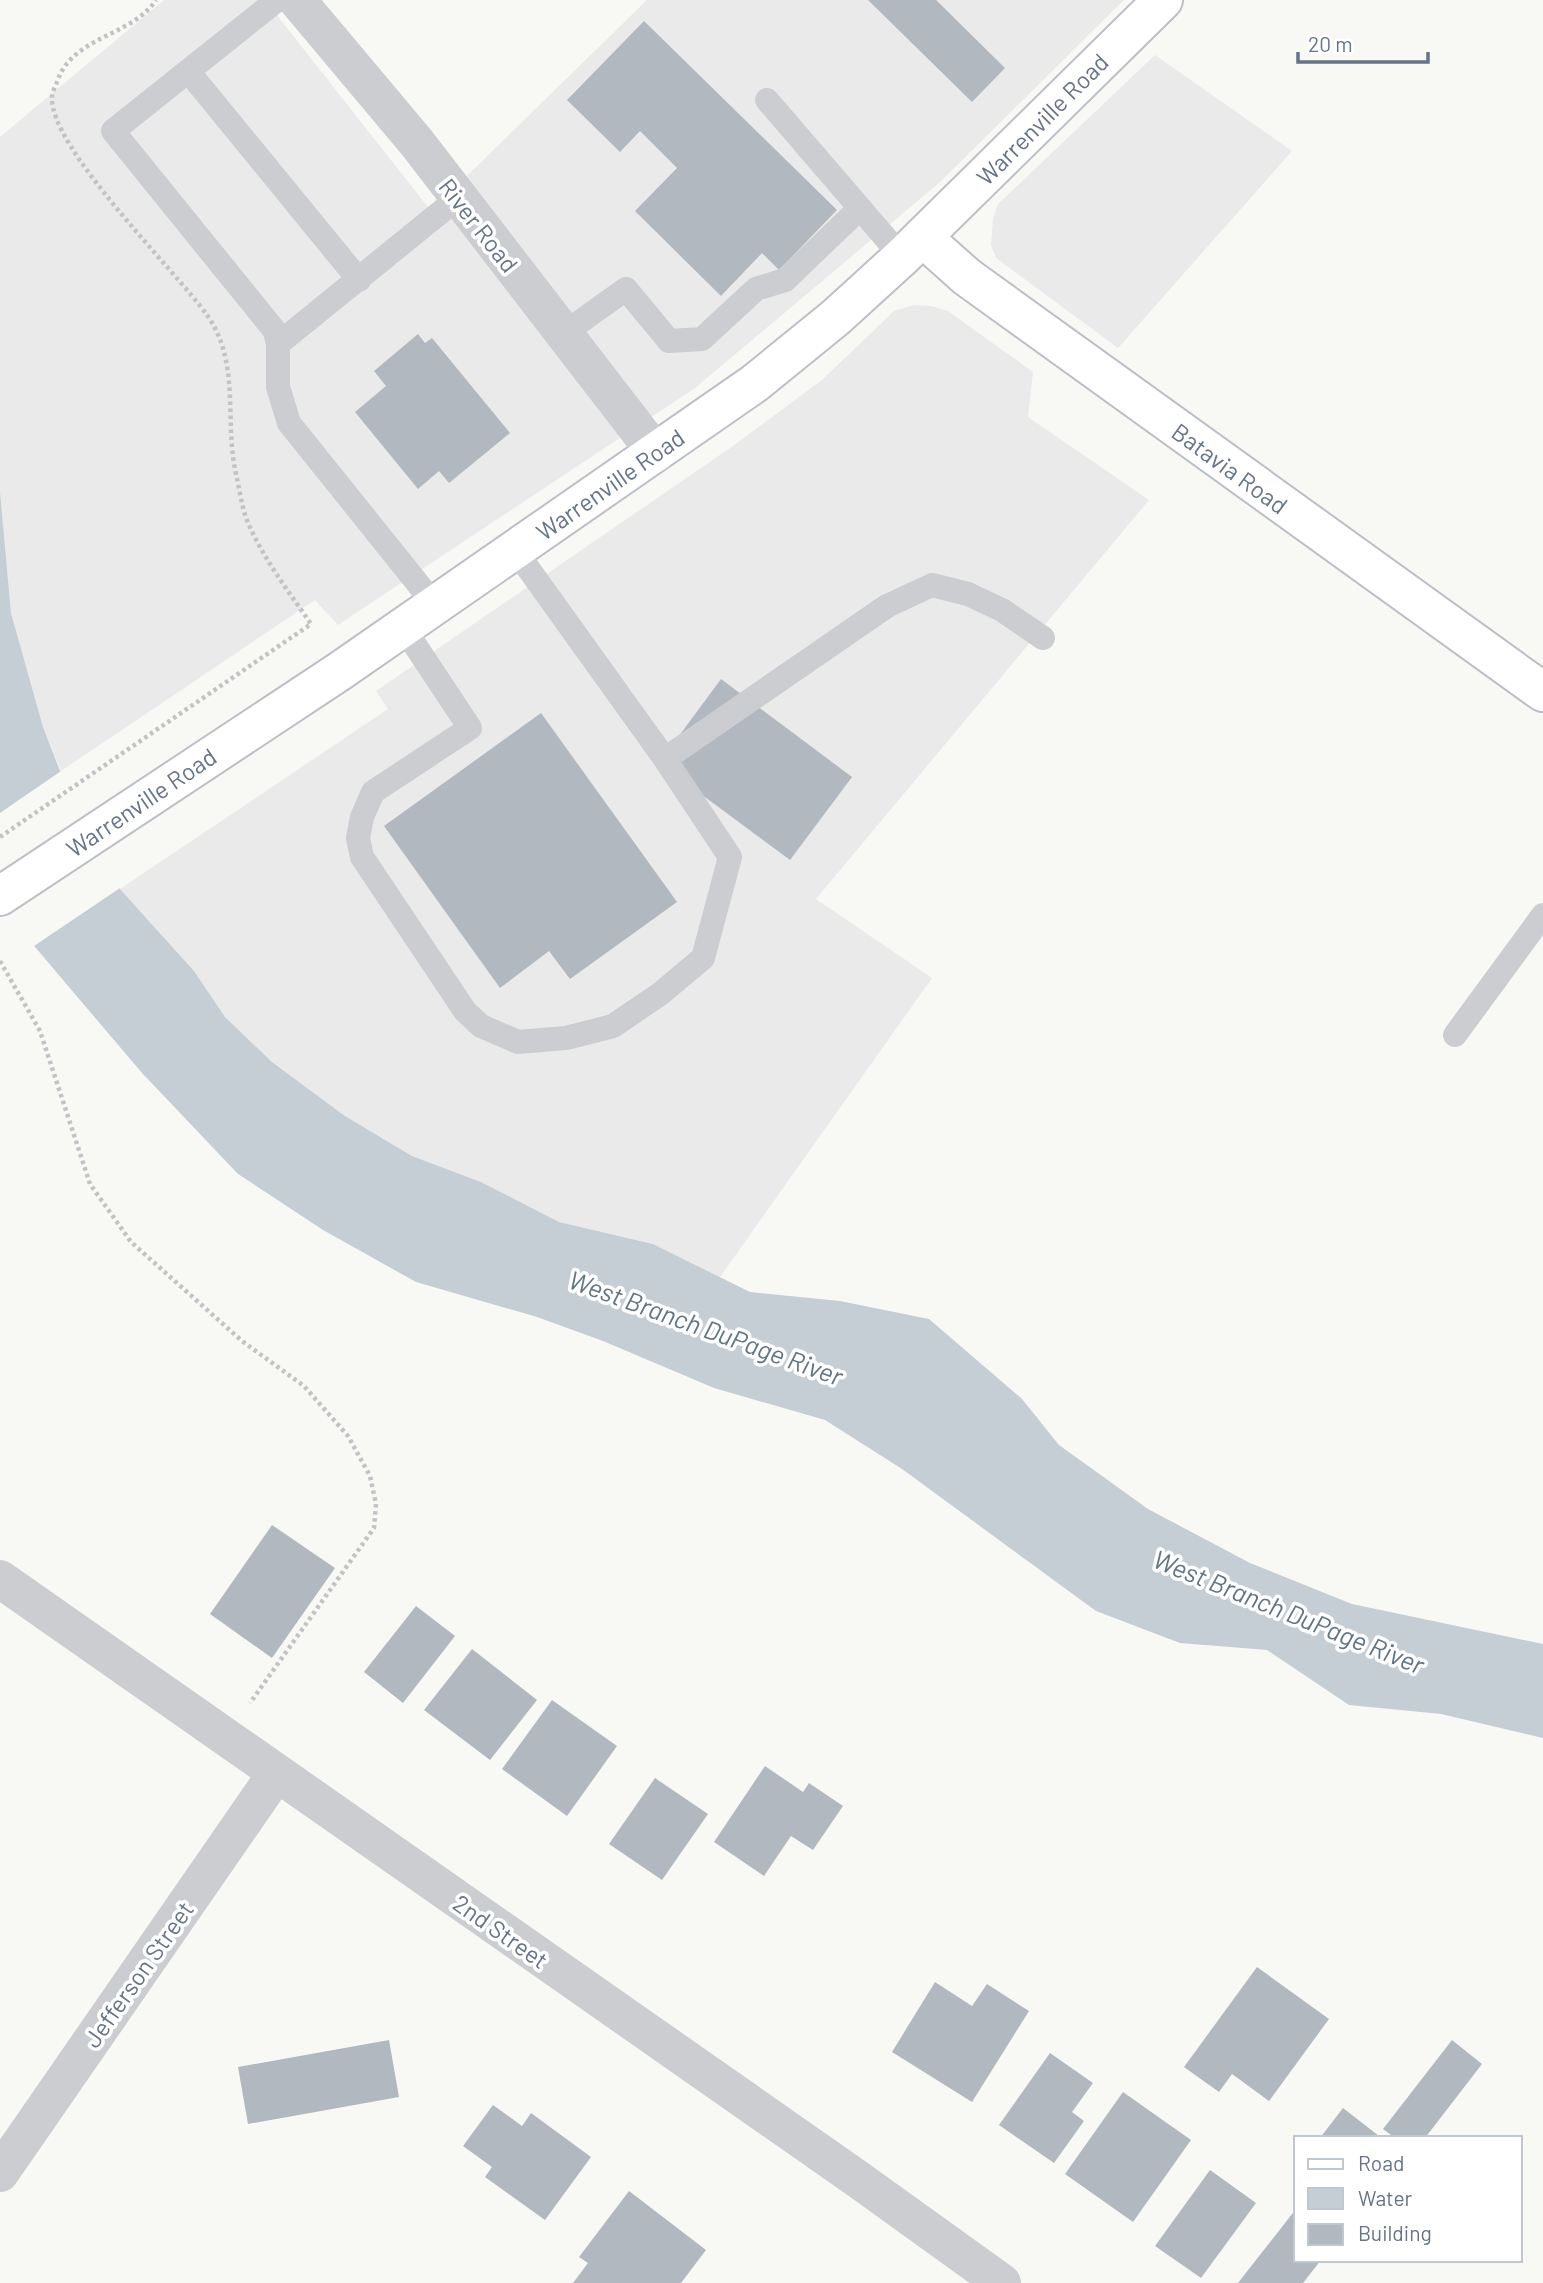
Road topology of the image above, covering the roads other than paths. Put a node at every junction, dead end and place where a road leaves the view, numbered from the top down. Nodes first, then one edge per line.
1 (277, 0) edge
2 (298, 0) edge
3 (1163, 0) edge
4 (188, 71) junction
5 (767, 100) dead end
6 (458, 198) junction
7 (859, 209) junction
8 (912, 247) junction
9 (359, 280) junction
10 (564, 334) junction
11 (278, 344) junction
12 (656, 453) junction
13 (514, 550) junction
14 (435, 605) junction
15 (403, 627) junction
16 (1043, 638) dead end
17 (1543, 692) edge
18 (665, 759) junction
19 (0, 896) edge
20 (1543, 915) edge
21 (1455, 1035) dead end
22 (0, 1579) edge
23 (276, 1774) junction
24 (0, 2173) edge
25 (1002, 2283) edge

1 - 4 lane
2 - 6 street, River Road
3 - 8 main road, Warrenville Road
4 - 9 lane
4 - 11 lane
5 - 7 lane
6 - 9 lane
6 - 10 street, River Road
7 - 8 lane
7 - 10 lane
8 - 12 main road, Warrenville Road
8 - 17 main road, Batavia Road
9 - 11 lane
10 - 12 street, River Road
11 - 14 lane
12 - 13 main road, Warrenville Road
13 - 14 main road, Warrenville Road
13 - 18 lane
14 - 15 main road, Warrenville Road
15 - 18 lane
15 - 19 main road, Warrenville Road
16 - 18 lane
20 - 21 lane
22 - 23 street, 2nd Street
23 - 24 street, Jefferson Street
23 - 25 street, 2nd Street

